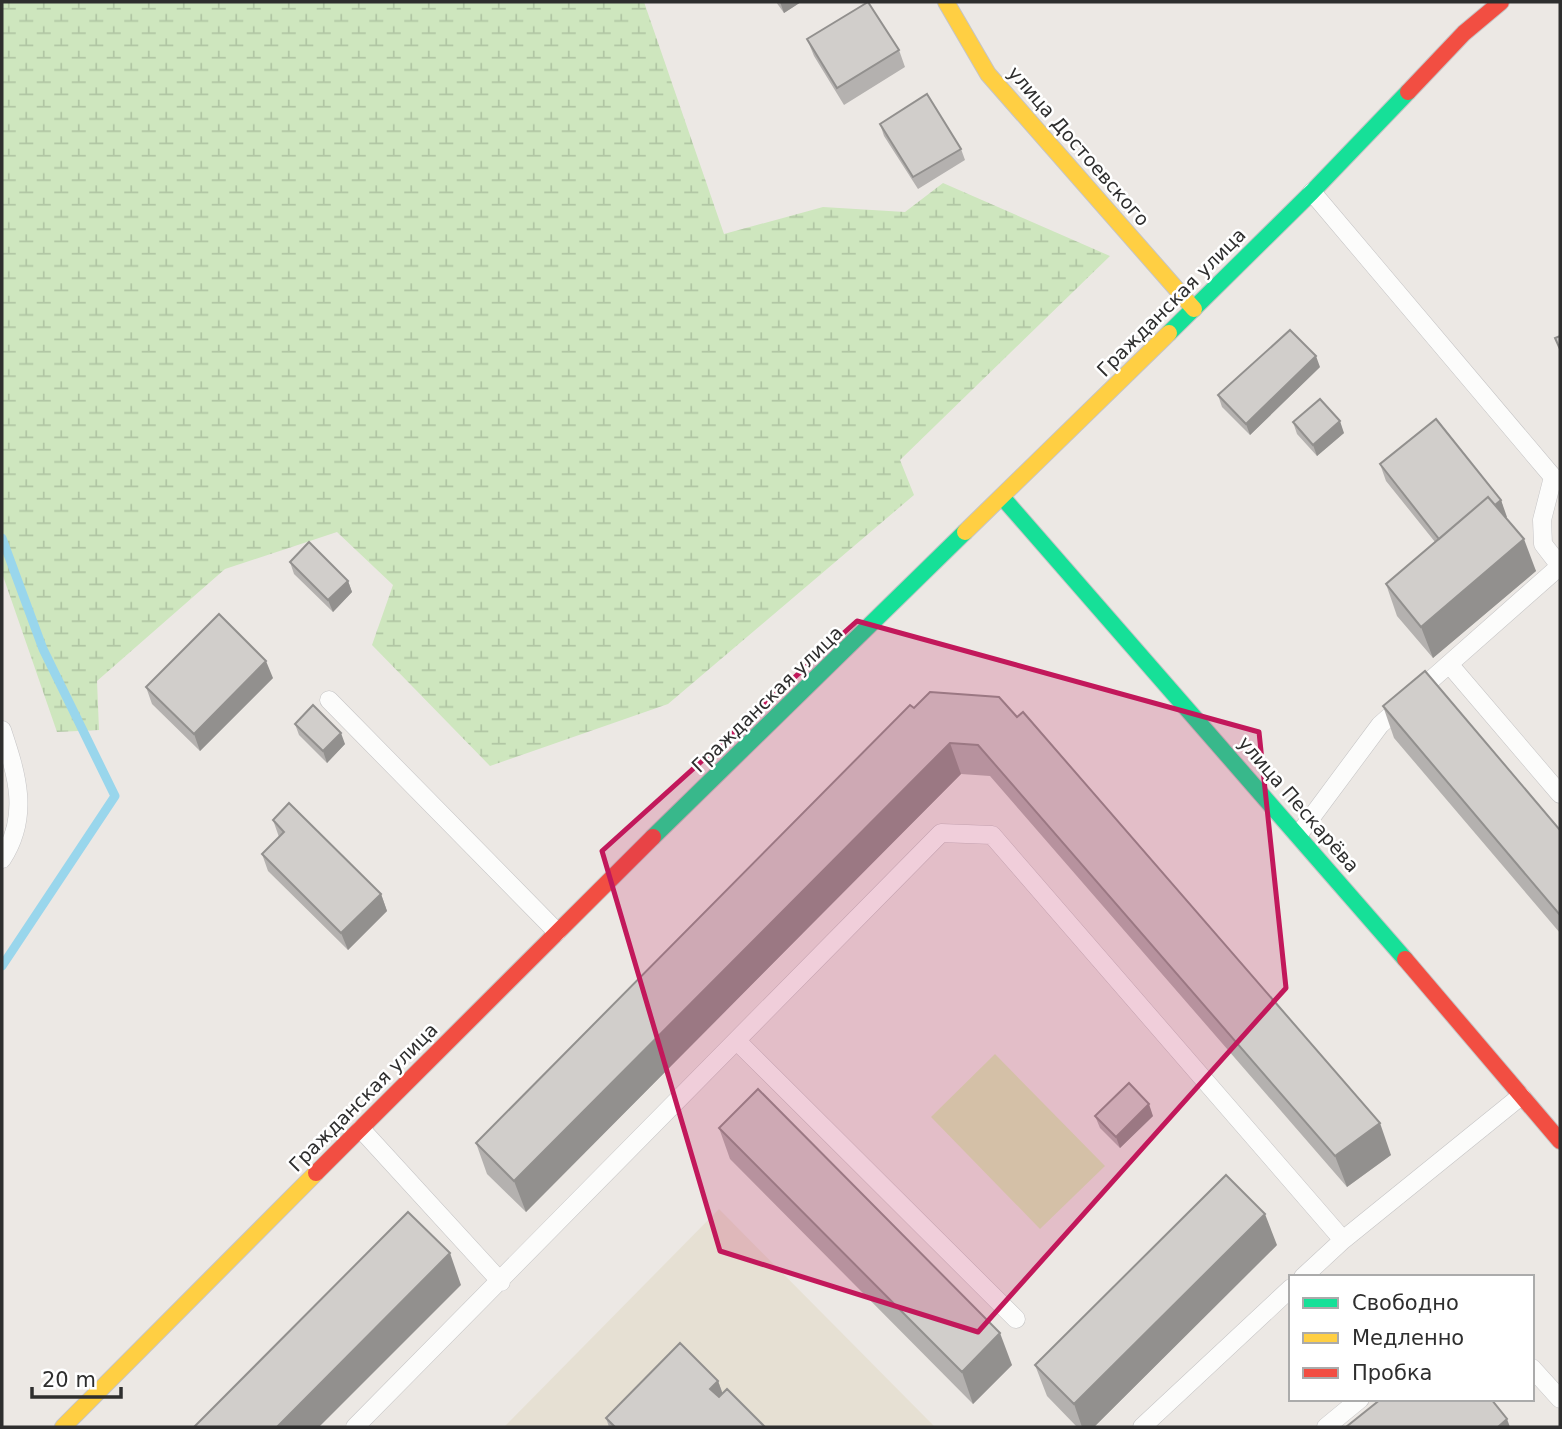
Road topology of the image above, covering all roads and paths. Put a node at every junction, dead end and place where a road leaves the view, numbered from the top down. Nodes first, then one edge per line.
1 (946, 2) edge
2 (1501, 2) edge
3 (1312, 192) junction
4 (1194, 309) junction
5 (1003, 498) junction
6 (1560, 566) edge
7 (1449, 664) junction
8 (329, 700) dead end
9 (2, 730) edge
10 (1560, 794) edge
11 (1299, 834) junction
12 (2, 859) edge
13 (557, 932) junction
14 (737, 1041) junction
15 (1521, 1096) junction
16 (361, 1129) junction
17 (1558, 1132) edge
18 (1343, 1240) junction
19 (1323, 1270) edge
20 (501, 1282) junction
21 (1289, 1290) edge
22 (1016, 1319) dead end
23 (1534, 1370) edge
24 (1560, 1399) edge
25 (1358, 1401) edge
26 (63, 1427) edge
27 (355, 1427) edge
28 (1142, 1427) edge
29 (1326, 1427) edge

1 - 4 main road, улица Достоевского
2 - 3 main road, Гражданская улица
3 - 4 main road, Гражданская улица
3 - 6 lane
4 - 5 main road, Гражданская улица
5 - 11 main road, улица Пескарёва
5 - 13 main road, Гражданская улица
6 - 7 lane
7 - 10 lane
7 - 11 lane
8 - 13 lane
9 - 12 lane
11 - 15 main road, улица Пескарёва
13 - 16 main road, Гражданская улица
14 - 18 lane
14 - 20 lane
14 - 22 lane
15 - 17 main road, улица Пескарёва
15 - 18 lane
16 - 20 lane
16 - 26 main road, Гражданская улица
18 - 19 lane
20 - 27 lane
21 - 28 lane
23 - 24 lane
25 - 29 lane

